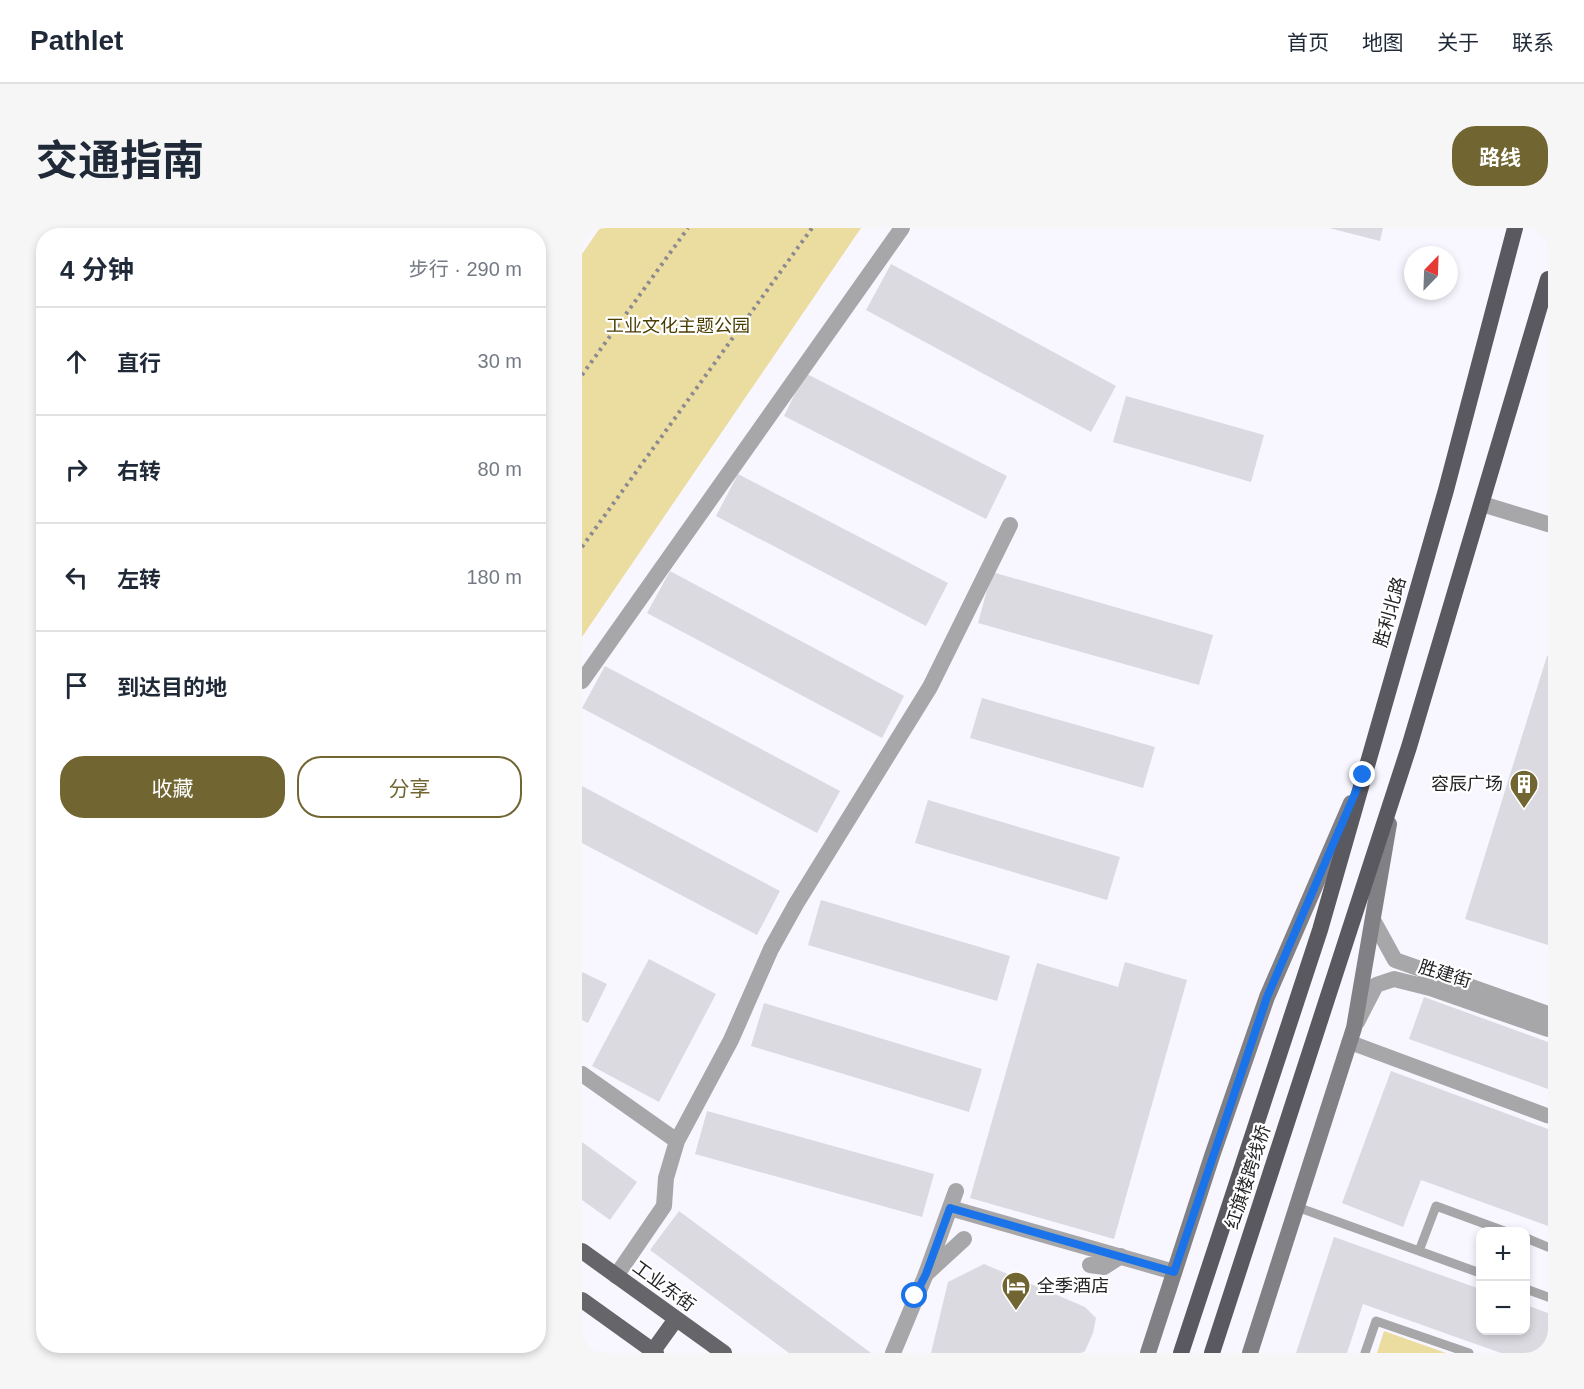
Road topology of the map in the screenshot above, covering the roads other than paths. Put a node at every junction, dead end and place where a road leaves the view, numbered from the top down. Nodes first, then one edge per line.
1 (902, 228) edge
2 (1515, 228) edge
3 (1548, 279) edge
4 (1482, 504) junction
5 (1548, 524) edge
6 (1010, 525) dead end
7 (582, 681) edge
8 (1363, 775) junction
9 (1396, 787) junction
10 (1373, 920) junction
11 (1295, 1005) joint
12 (1548, 1014) edge
13 (1548, 1029) edge
14 (1351, 1035) junction
15 (582, 1074) edge
16 (1548, 1116) edge
17 (677, 1141) junction
18 (956, 1191) dead end
19 (1297, 1207) junction
20 (950, 1208) junction
21 (1493, 1227) edge
22 (964, 1239) dead end
23 (1530, 1239) edge
24 (1548, 1246) edge
25 (582, 1251) edge
26 (1419, 1251) junction
27 (1121, 1256) junction
28 (1090, 1265) dead end
29 (1174, 1272) junction
30 (1476, 1272) edge
31 (926, 1274) junction
32 (616, 1276) junction
33 (1530, 1290) edge
34 (1548, 1297) edge
35 (582, 1299) edge
36 (676, 1319) junction
37 (654, 1352) edge
38 (724, 1353) edge
39 (893, 1353) edge
40 (1148, 1353) edge
41 (1181, 1353) edge
42 (1212, 1353) edge
43 (1250, 1353) edge
44 (1365, 1353) edge
45 (1469, 1353) edge

1 - 7 street
2 - 8 highway, 胜利北路
3 - 4 highway
4 - 5 street
4 - 9 highway
6 - 17 street
8 - 11 highway, 胜利北路
8 - 29 main road
9 - 10 main road
9 - 42 highway, 红旗楼跨线桥
10 - 12 street, 胜建街
10 - 14 main road
11 - 41 highway, 红旗楼跨线桥
13 - 14 street, 胜建街
14 - 16 street
14 - 19 main road
15 - 17 street
17 - 32 street
18 - 20 street
19 - 26 lane
19 - 43 main road
20 - 27 street
20 - 31 street
21 - 26 lane
22 - 31 street
23 - 24 lane
25 - 32 main road, 工业东街
26 - 30 lane
27 - 28 street
27 - 29 street
29 - 40 main road
31 - 39 street
32 - 36 main road, 工业东街
33 - 34 lane
35 - 37 main road
36 - 37 main road
36 - 38 main road, 工业东街
44 - 45 lane

